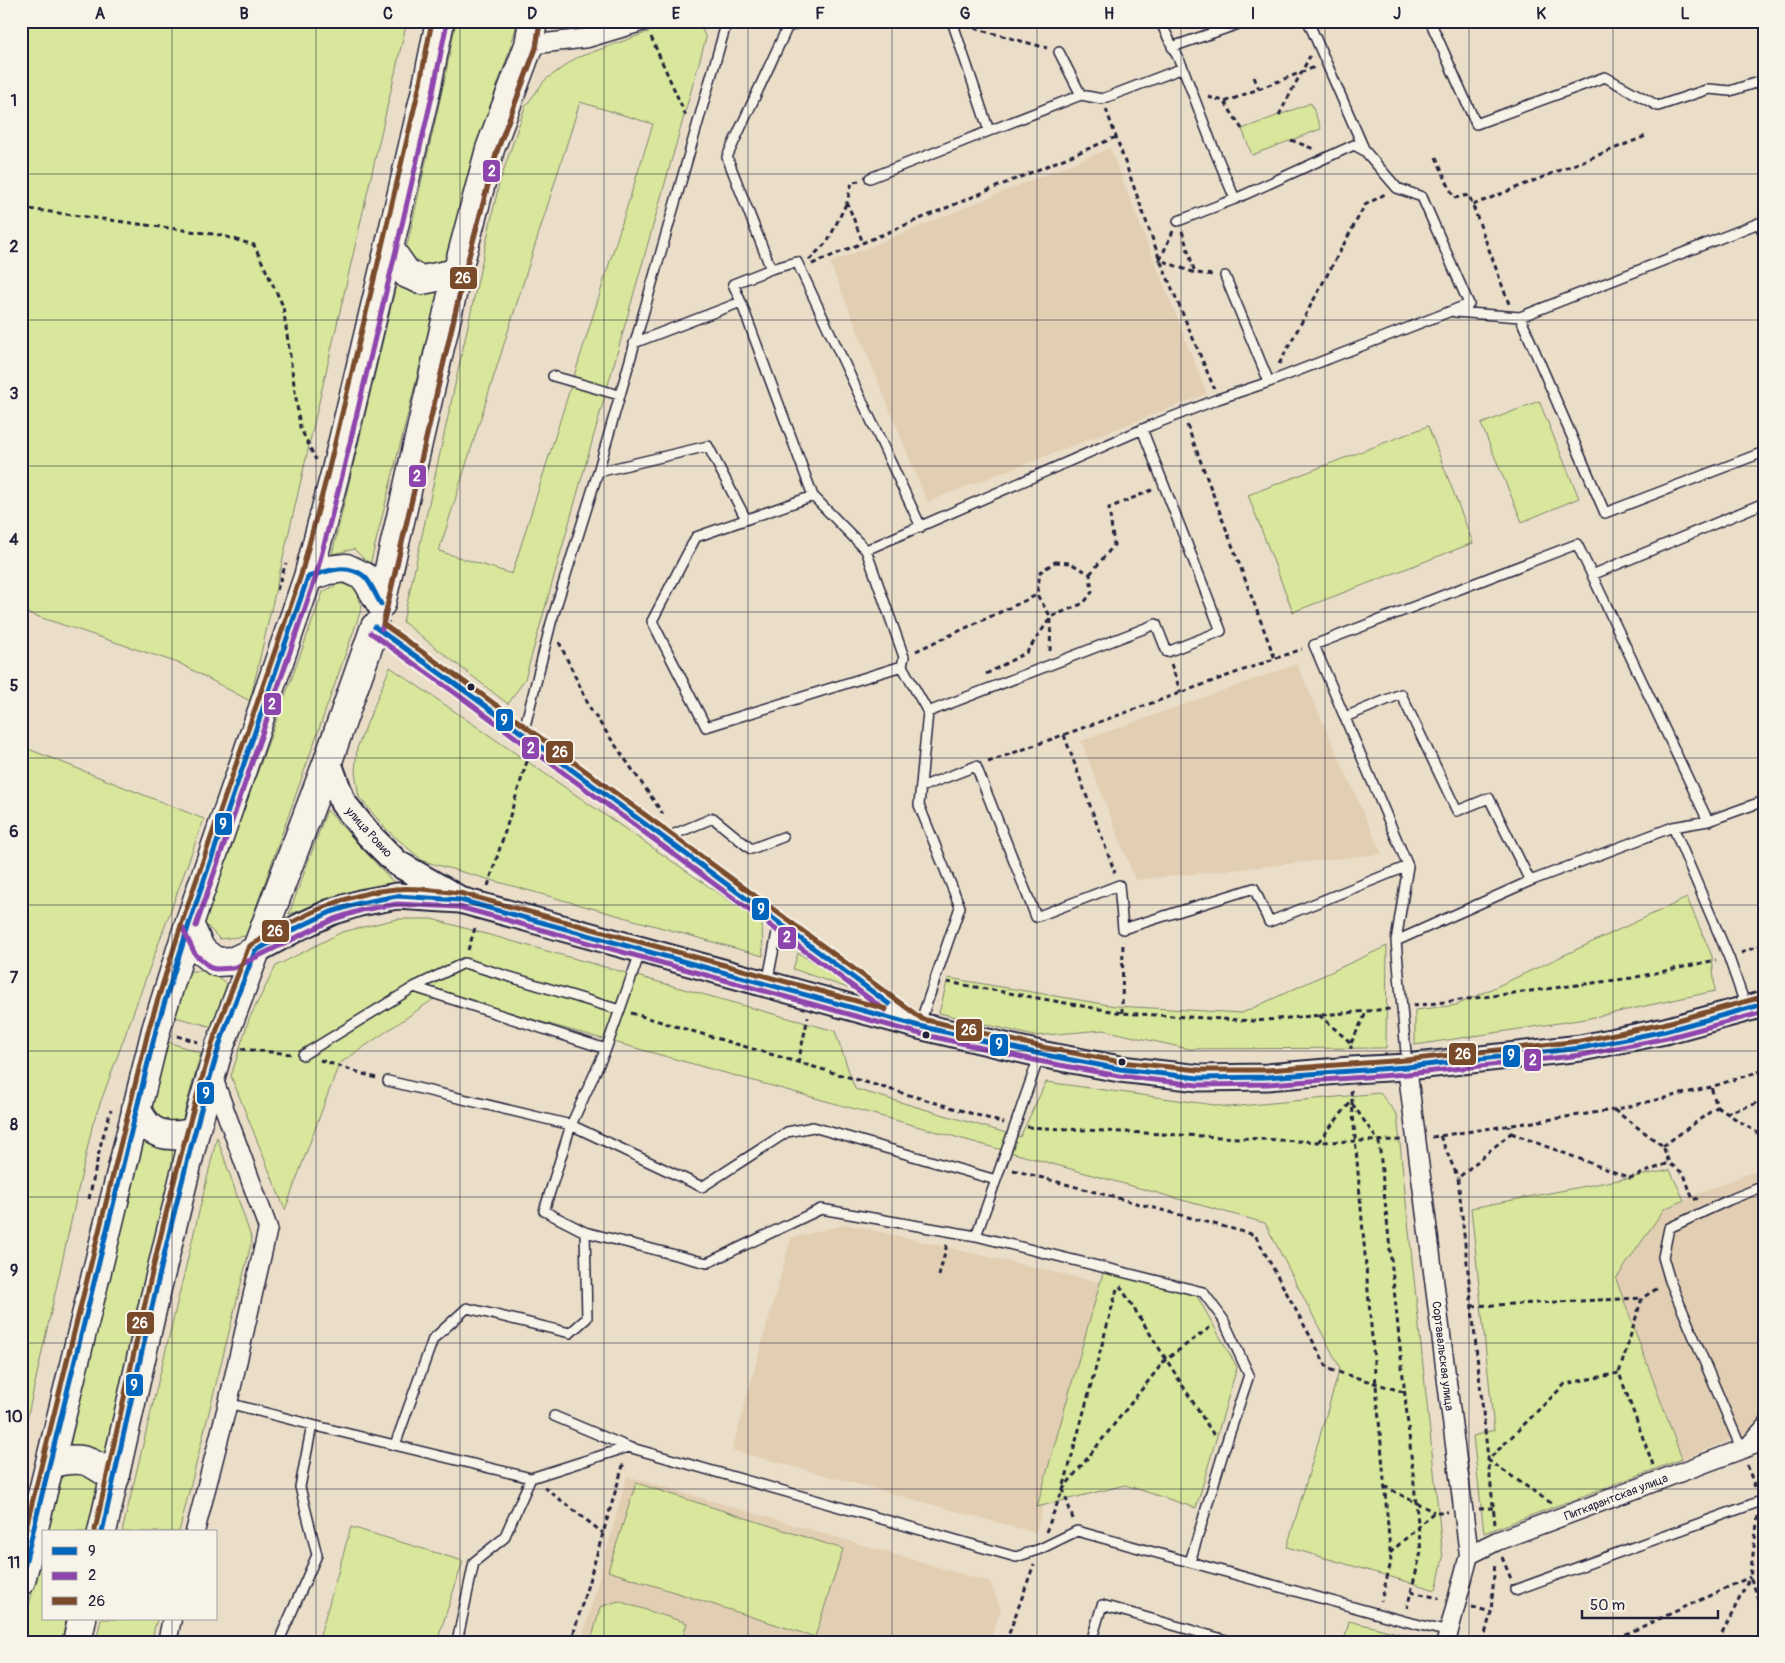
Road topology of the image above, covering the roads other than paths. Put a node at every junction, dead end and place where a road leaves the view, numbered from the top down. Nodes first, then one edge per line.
1 (440, 21) edge
2 (644, 21) edge
3 (727, 21) edge
4 (801, 21) edge
5 (1160, 21) edge
6 (1247, 21) edge
7 (1308, 21) edge
8 (1430, 21) edge
9 (952, 22) edge
10 (531, 33) edge
11 (1172, 47) junction
12 (1059, 52) road end
13 (1183, 68) junction
14 (1764, 80) edge
15 (1081, 95) junction
16 (989, 131) junction
17 (1365, 151) junction
18 (870, 178) road end
19 (1235, 199) junction
20 (1178, 221) road end
21 (1761, 222) edge
22 (1764, 235) edge
23 (389, 248) junction
24 (771, 269) junction
25 (457, 273) junction
26 (1224, 276) road end
27 (742, 302) junction
28 (1451, 311) junction
29 (1517, 317) junction
30 (634, 343) junction
31 (553, 376) dead end
32 (1269, 382) junction
33 (619, 394) junction
34 (1142, 429) junction
35 (1764, 452) edge
36 (598, 472) junction
37 (813, 496) junction
38 (1764, 503) edge
39 (746, 519) junction
40 (921, 527) junction
41 (866, 550) junction
42 (1592, 575) junction
43 (308, 577) junction
44 (378, 616) junction
45 (902, 666) junction
46 (928, 712) junction
47 (1345, 717) junction
48 (528, 738) junction
49 (328, 760) junction
50 (921, 787) junction
51 (1764, 801) edge
52 (1708, 821) junction
53 (1673, 827) junction
54 (670, 836) junction
55 (783, 837) dead end
56 (1408, 866) junction
57 (1530, 881) junction
58 (471, 903) junction
59 (779, 922) junction
60 (188, 924) junction
61 (1396, 941) junction
62 (641, 950) junction
63 (255, 951) junction
64 (766, 984) junction
65 (414, 987) junction
66 (1755, 1007) edge
67 (620, 1010) junction
68 (920, 1026) junction
69 (606, 1049) junction
70 (1040, 1054) junction
71 (302, 1055) road end
72 (1407, 1067) junction
73 (212, 1076) junction
74 (388, 1081) road end
75 (136, 1109) junction
76 (570, 1126) junction
77 (196, 1132) junction
78 (996, 1180) junction
79 (1764, 1186) edge
80 (585, 1232) junction
81 (976, 1236) junction
82 (228, 1403) junction
83 (554, 1416) dead end
84 (1764, 1422) edge
85 (312, 1425) junction
86 (1764, 1441) edge
87 (395, 1445) junction
88 (628, 1447) junction
89 (1741, 1448) junction
90 (50, 1463) junction
91 (115, 1478) junction
92 (532, 1478) junction
93 (1762, 1500) edge
94 (102, 1530) edge
95 (196, 1530) edge
96 (1469, 1555) junction
97 (1190, 1562) junction
98 (21, 1581) edge
99 (1515, 1590) road end
100 (82, 1620) edge
101 (172, 1620) edge
102 (282, 1634) dead end
103 (1447, 1637) edge
104 (77, 1642) edge
105 (167, 1642) edge
106 (457, 1642) edge
107 (1090, 1642) edge
108 (1233, 1642) edge

1 - 23 main road
2 - 10 street
3 - 30 lane
4 - 24 lane
5 - 11 lane
6 - 11 lane
7 - 17 lane
8 - 14 lane
9 - 16 lane
10 - 25 main road
11 - 13 lane
12 - 15 lane
13 - 15 lane
13 - 19 lane
15 - 16 lane
16 - 18 lane
17 - 19 lane
17 - 28 lane
19 - 20 lane
21 - 22 lane
21 - 29 lane
23 - 25 main road
23 - 43 main road
24 - 27 lane
24 - 40 lane
25 - 44 main road
26 - 32 lane
27 - 30 lane
27 - 37 lane
28 - 29 lane
28 - 32 lane
29 - 35 lane
30 - 33 lane
31 - 33 lane
32 - 34 lane
33 - 36 lane
34 - 40 lane
34 - 46 lane
36 - 39 lane
36 - 48 lane
37 - 39 lane
37 - 41 lane
38 - 42 lane
39 - 45 lane
40 - 41 lane
41 - 45 lane
42 - 47 lane
42 - 52 lane
43 - 44 main road
43 - 60 main road
44 - 48 street
44 - 49 main road
45 - 46 lane
46 - 50 lane
47 - 56 lane
47 - 57 lane
48 - 54 street
49 - 58 main road, улица Ровио
49 - 63 main road
50 - 56 lane
50 - 68 lane
51 - 52 lane
52 - 53 lane
53 - 57 lane
53 - 66 lane
54 - 55 lane
54 - 59 street
56 - 61 lane
57 - 61 lane
58 - 62 main road, улица Ровио
58 - 63 main road, улица Ровио
59 - 64 lane
59 - 68 street
60 - 63 main road
60 - 75 main road
61 - 72 lane
62 - 64 main road, улица Ровио
62 - 67 lane
63 - 73 main road
64 - 68 main road, улица Ровио
65 - 67 lane
65 - 69 lane
65 - 71 lane
66 - 72 main road, улица Ровио
67 - 69 lane
68 - 70 main road, улица Ровио
69 - 76 lane
70 - 72 main road, улица Ровио
70 - 78 lane
72 - 96 street, Сортавальская улица
73 - 77 main road
73 - 82 street
74 - 76 lane
75 - 77 main road
75 - 90 main road
76 - 78 lane
76 - 80 lane
77 - 91 main road
78 - 81 lane
79 - 89 lane
80 - 81 lane
80 - 87 lane
81 - 97 lane
82 - 85 lane
82 - 95 street
83 - 88 lane
84 - 89 lane
85 - 87 lane
85 - 102 lane
86 - 89 street, Питкярантская улица
87 - 92 lane
88 - 92 lane
88 - 97 lane
89 - 96 street, Питкярантская улица
90 - 91 main road
90 - 98 main road
91 - 94 main road
92 - 106 lane
93 - 99 lane
96 - 103 street, Сортавальская улица
97 - 103 lane
100 - 104 main road
101 - 105 street
107 - 108 lane

